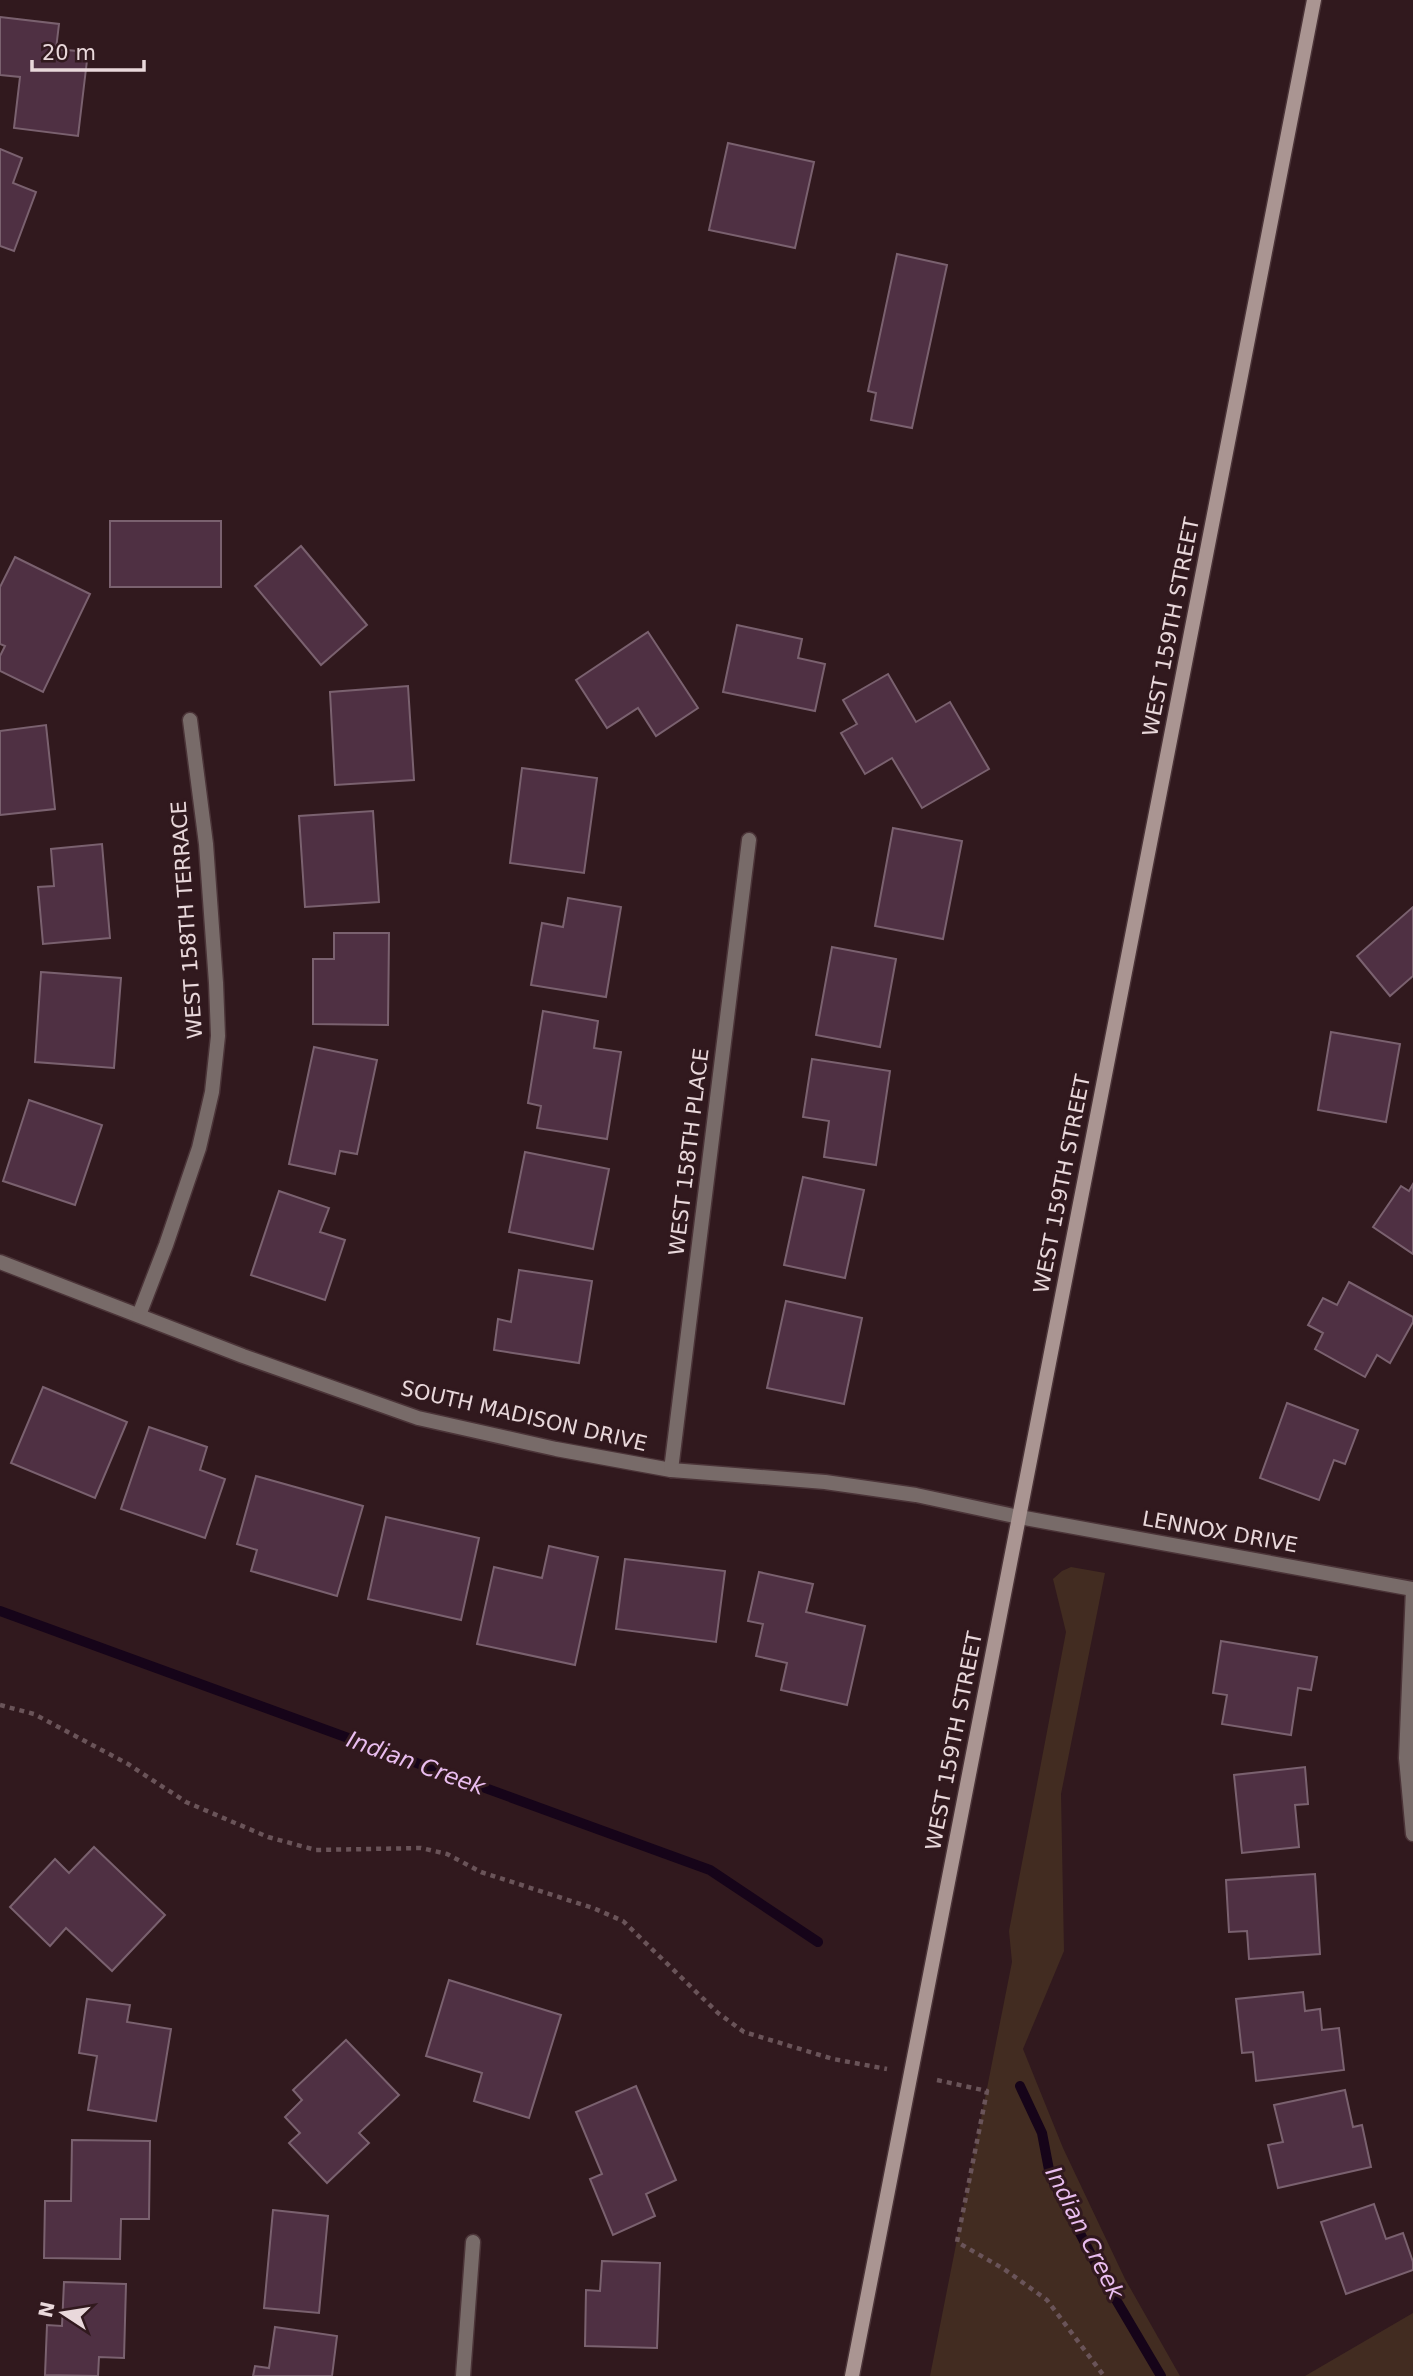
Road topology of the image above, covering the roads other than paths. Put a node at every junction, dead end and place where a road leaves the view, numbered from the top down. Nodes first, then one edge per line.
1 (1314, 0) edge
2 (190, 720) dead end
3 (749, 840) dead end
4 (0, 1262) edge
5 (139, 1315) junction
6 (671, 1470) junction
7 (1019, 1517) junction
8 (1413, 1589) edge
9 (1413, 1834) edge
10 (473, 2242) dead end
11 (463, 2376) edge
12 (852, 2376) edge

1 - 7 main road, WEST 159TH STREET
2 - 5 street, WEST 158TH TERRACE
3 - 6 street, WEST 158TH PLACE
4 - 5 street, SOUTH MADISON DRIVE
5 - 6 street, SOUTH MADISON DRIVE
6 - 7 street, SOUTH MADISON DRIVE
7 - 8 street, LENNOX DRIVE
7 - 12 main road, WEST 159TH STREET
8 - 9 street
10 - 11 street

